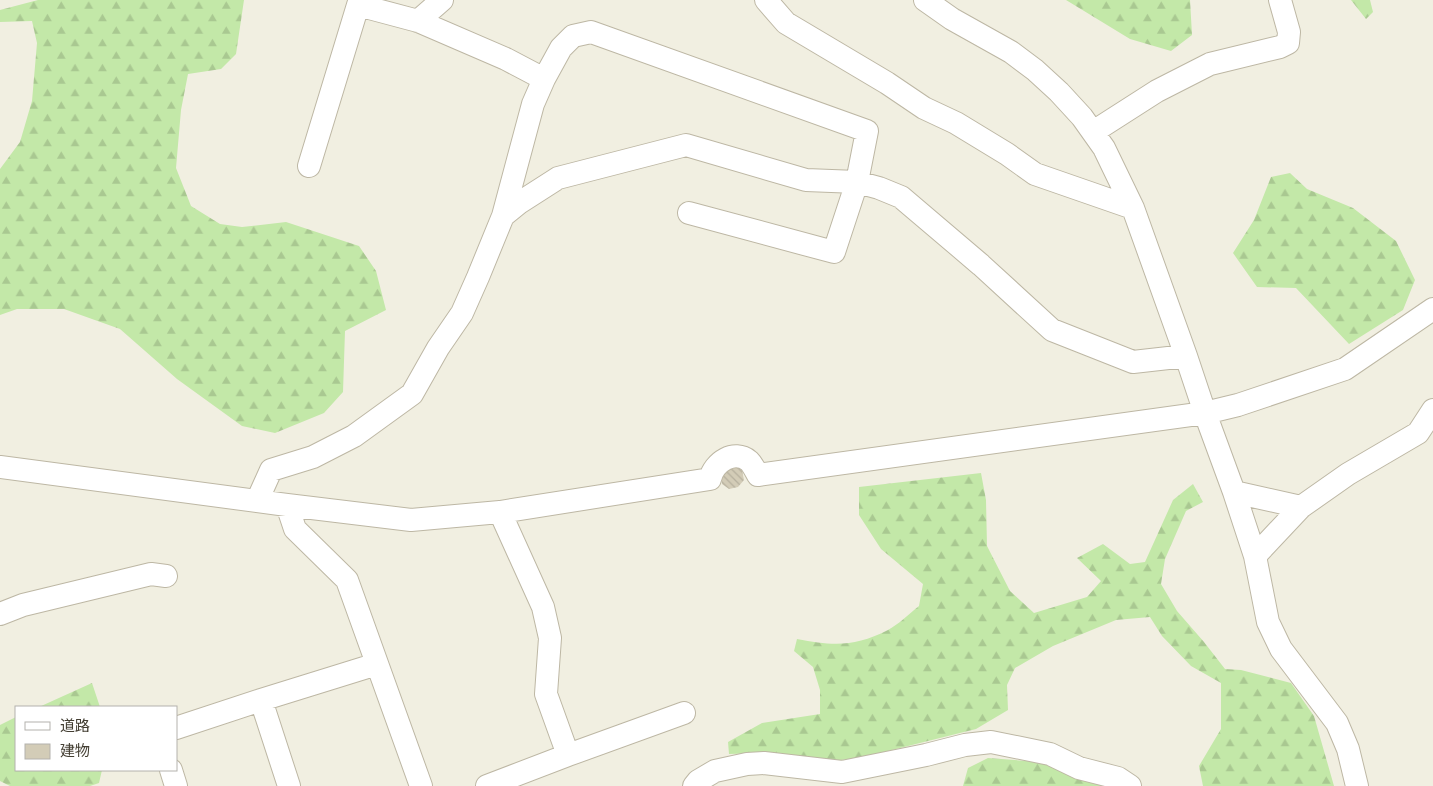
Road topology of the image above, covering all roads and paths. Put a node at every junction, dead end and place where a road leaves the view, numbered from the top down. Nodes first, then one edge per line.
1 (442, 0) edge
2 (766, 0) edge
3 (925, 0) edge
4 (1280, 0) edge
5 (418, 21) junction
6 (544, 80) junction
7 (1094, 132) junction
8 (309, 166) dead end
9 (857, 182) junction
10 (1133, 208) junction
11 (689, 213) dead end
12 (503, 216) junction
13 (1433, 309) edge
14 (1186, 356) junction
15 (1433, 410) edge
16 (1205, 412) junction
17 (0, 467) edge
18 (1234, 492) junction
19 (257, 501) junction
20 (287, 506) junction
21 (1301, 507) junction
22 (500, 512) junction
23 (1255, 556) junction
24 (166, 576) dead end
25 (0, 614) edge
26 (377, 664) junction
27 (261, 700) junction
28 (684, 713) dead end
29 (178, 727) edge
30 (568, 754) junction
31 (171, 771) edge
32 (176, 786) edge
33 (290, 786) edge
34 (421, 786) edge
35 (487, 786) edge
36 (694, 786) edge
37 (1130, 786) edge
38 (1357, 786) edge

1 - 5 street
2 - 10 street
3 - 7 street
4 - 7 street
5 - 6 street
5 - 8 street
6 - 9 street
6 - 12 street
7 - 10 street
9 - 11 street
9 - 12 street
9 - 14 street
10 - 14 street
12 - 19 street
13 - 16 street
14 - 16 street
15 - 21 street
16 - 18 street
16 - 22 street
17 - 19 street
18 - 21 street
18 - 23 street
19 - 20 street
20 - 22 street
20 - 26 street
21 - 23 street
22 - 30 street
23 - 38 street
24 - 25 street
26 - 27 street
26 - 34 street
27 - 29 street
27 - 33 street
28 - 30 street
30 - 35 street
31 - 32 street
36 - 37 street

